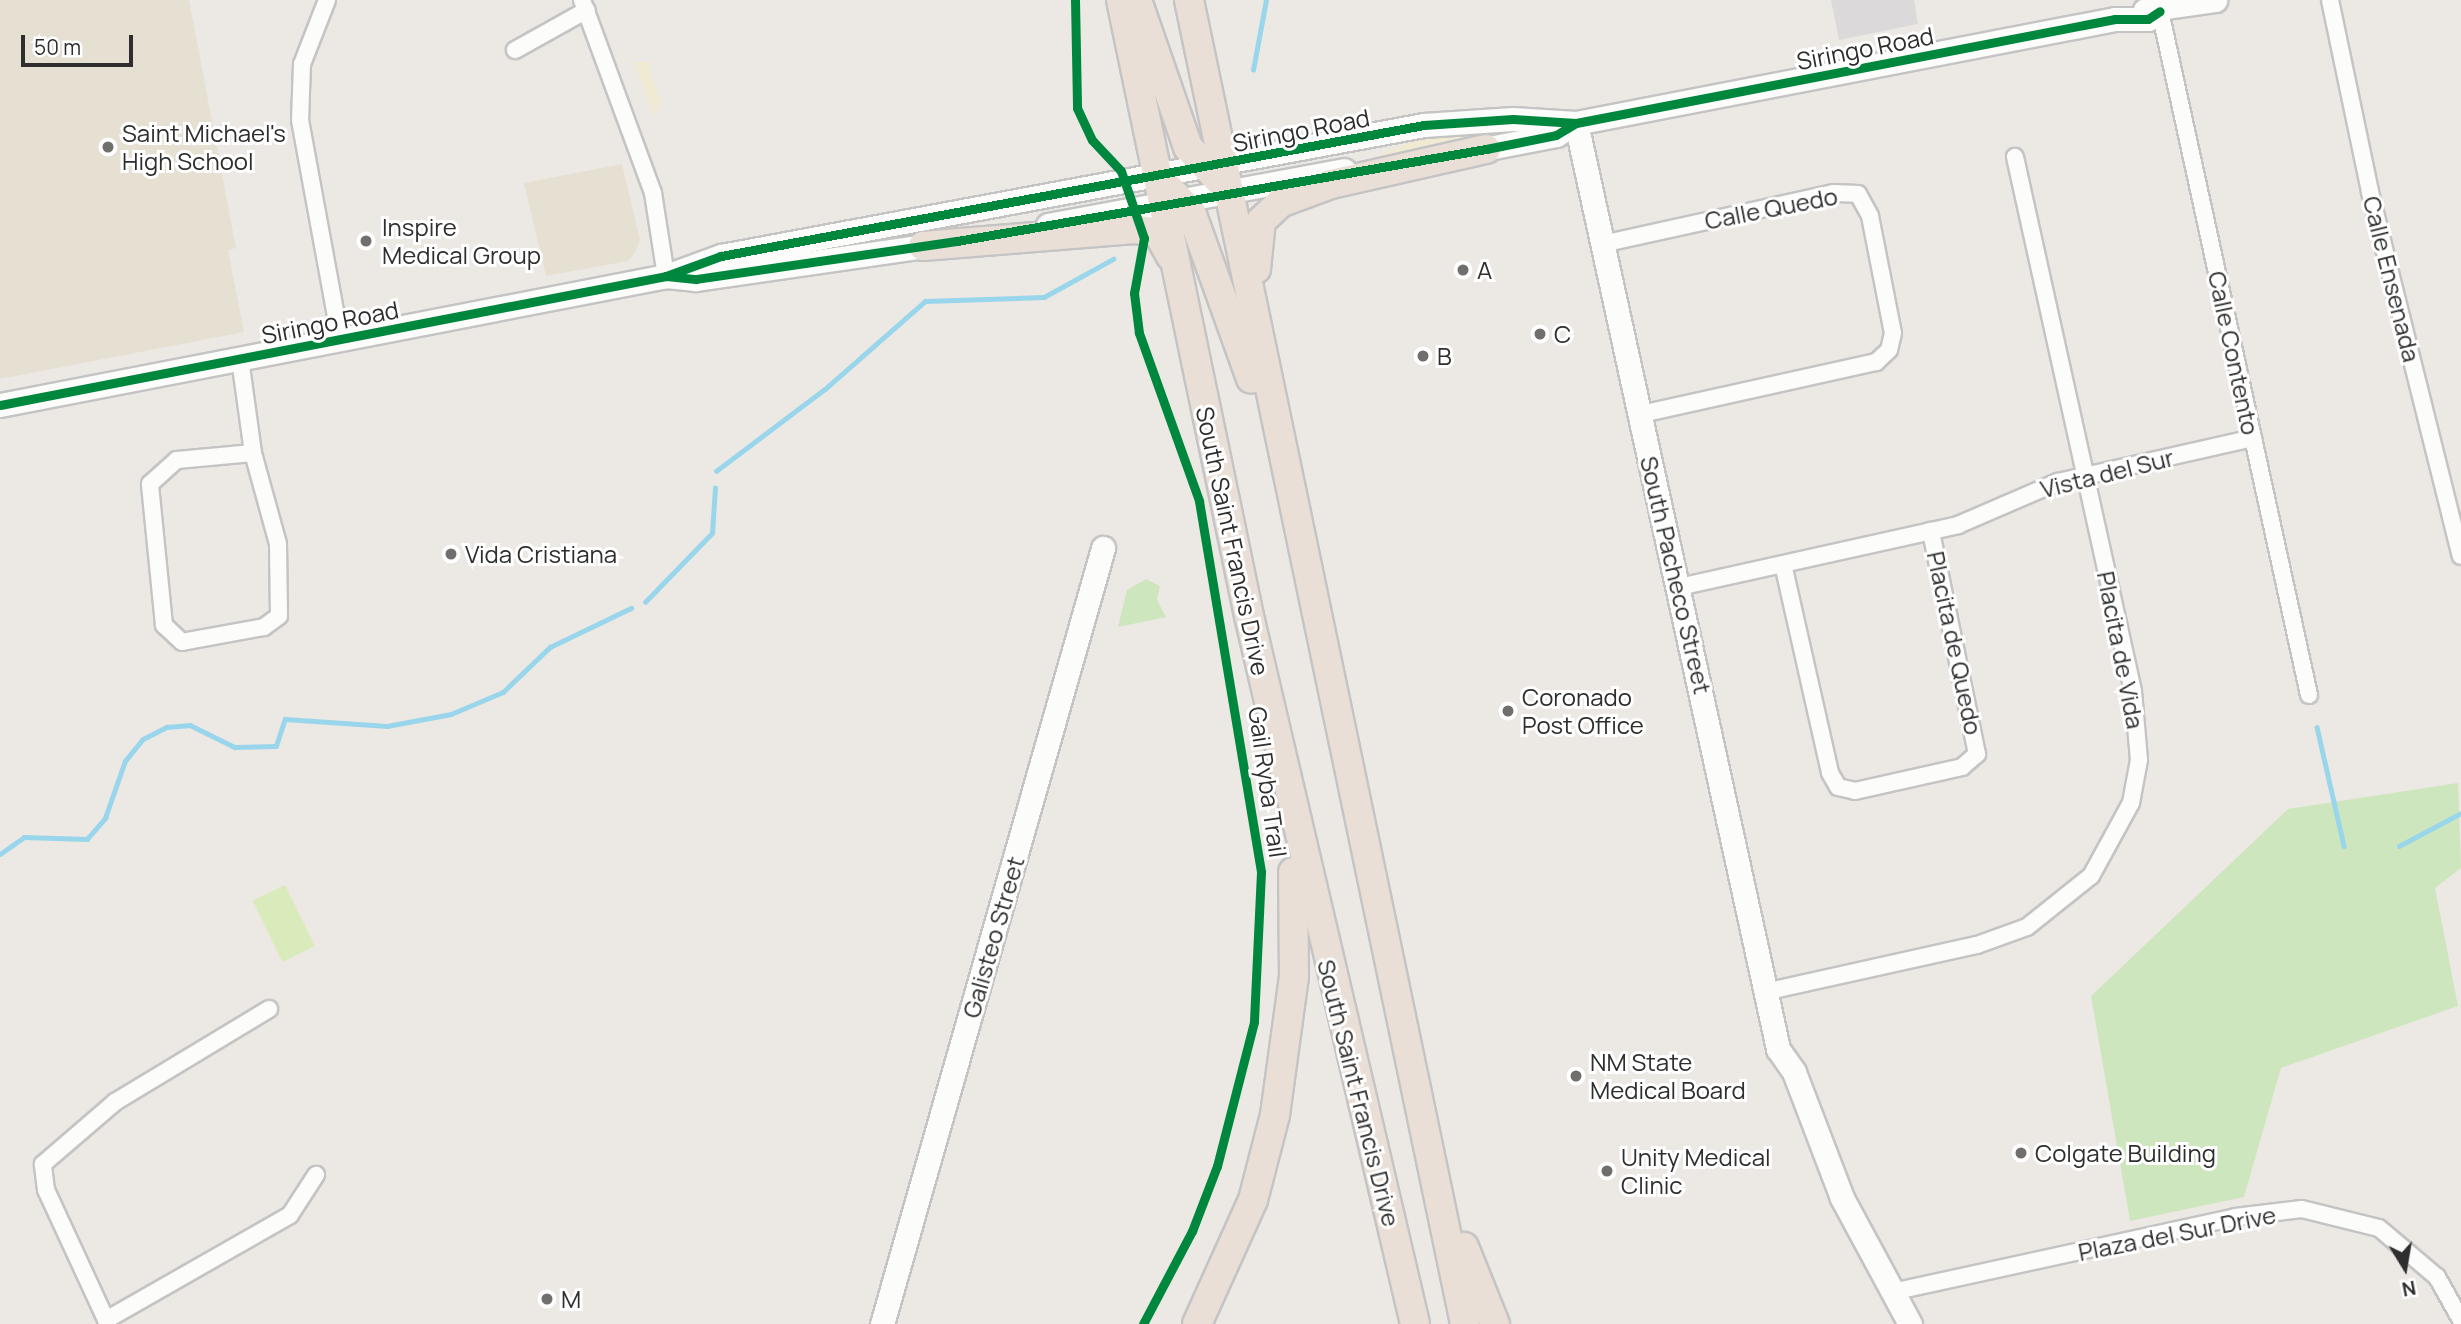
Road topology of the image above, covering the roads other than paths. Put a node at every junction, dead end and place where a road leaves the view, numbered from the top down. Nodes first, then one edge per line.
1 (327, 0) edge
2 (1121, 0) edge
3 (1136, 0) edge
4 (1189, 0) edge
5 (2215, 0) edge
6 (2330, 0) edge
7 (584, 5) edge
8 (2160, 10) junction
9 (515, 50) dead end
10 (1576, 123) junction
11 (1486, 149) junction
12 (2015, 157) dead end
13 (1218, 175) junction
14 (1168, 194) junction
15 (1602, 244) junction
16 (923, 246) junction
17 (1176, 266) junction
18 (666, 276) junction
19 (340, 340) junction
20 (240, 359) junction
21 (1270, 390) junction
22 (0, 405) edge
23 (1640, 414) junction
24 (2253, 438) junction
25 (253, 453) junction
26 (2085, 476) junction
27 (1298, 523) junction
28 (1931, 531) junction
29 (1103, 548) dead end
30 (2461, 556) edge
31 (1783, 564) junction
32 (1679, 587) junction
33 (2309, 695) dead end
34 (1284, 778) junction
35 (1769, 991) junction
36 (269, 1009) dead end
37 (1418, 1097) junction
38 (316, 1175) dead end
39 (1892, 1292) junction
40 (2461, 1320) edge
41 (107, 1322) edge
42 (882, 1324) edge
43 (1197, 1324) edge
44 (1415, 1324) edge
45 (1465, 1324) edge
46 (1495, 1324) edge
47 (1910, 1324) edge

1 - 19 street
2 - 14 highway, South Saint Francis Drive
3 - 13 highway
4 - 13 highway
5 - 8 street, Siringo Road
6 - 30 street, Calle Ensenada
7 - 9 street
7 - 18 street
8 - 10 street, Siringo Road
8 - 24 street, Calle Contento
10 - 11 street, Siringo Road
10 - 13 street, Siringo Road
10 - 15 street, South Pacheco Street
11 - 13 street, Siringo Road
11 - 21 highway
12 - 26 street, Placita de Vida
13 - 14 street, Siringo Road
13 - 14 street, Siringo Road
13 - 21 highway
14 - 16 street, Siringo Road
14 - 17 highway, South Saint Francis Drive
14 - 18 street, Siringo Road
14 - 27 highway
15 - 23 street, South Pacheco Street
15 - 23 street, Calle Quedo
16 - 17 highway
16 - 18 street, Siringo Road
17 - 34 highway, South Saint Francis Drive
18 - 19 street, Siringo Road
19 - 20 street, Siringo Road
20 - 22 street, Siringo Road
20 - 25 street
21 - 27 highway
23 - 32 street, South Pacheco Street
24 - 26 street, Vista del Sur
24 - 33 street, Calle Contento
25 - 25 street
26 - 28 street, Vista del Sur
26 - 35 street, Placita de Vida
27 - 37 highway
28 - 31 street, Vista del Sur
28 - 31 street, Placita de Quedo
29 - 42 street, Galisteo Street
31 - 32 street, Vista del Sur
32 - 35 street, South Pacheco Street
34 - 43 highway
34 - 44 highway, South Saint Francis Drive
35 - 39 street, South Pacheco Street
36 - 41 street
37 - 45 highway
37 - 46 highway
38 - 41 street
39 - 40 street, Plaza del Sur Drive
39 - 47 street, South Pacheco Street

